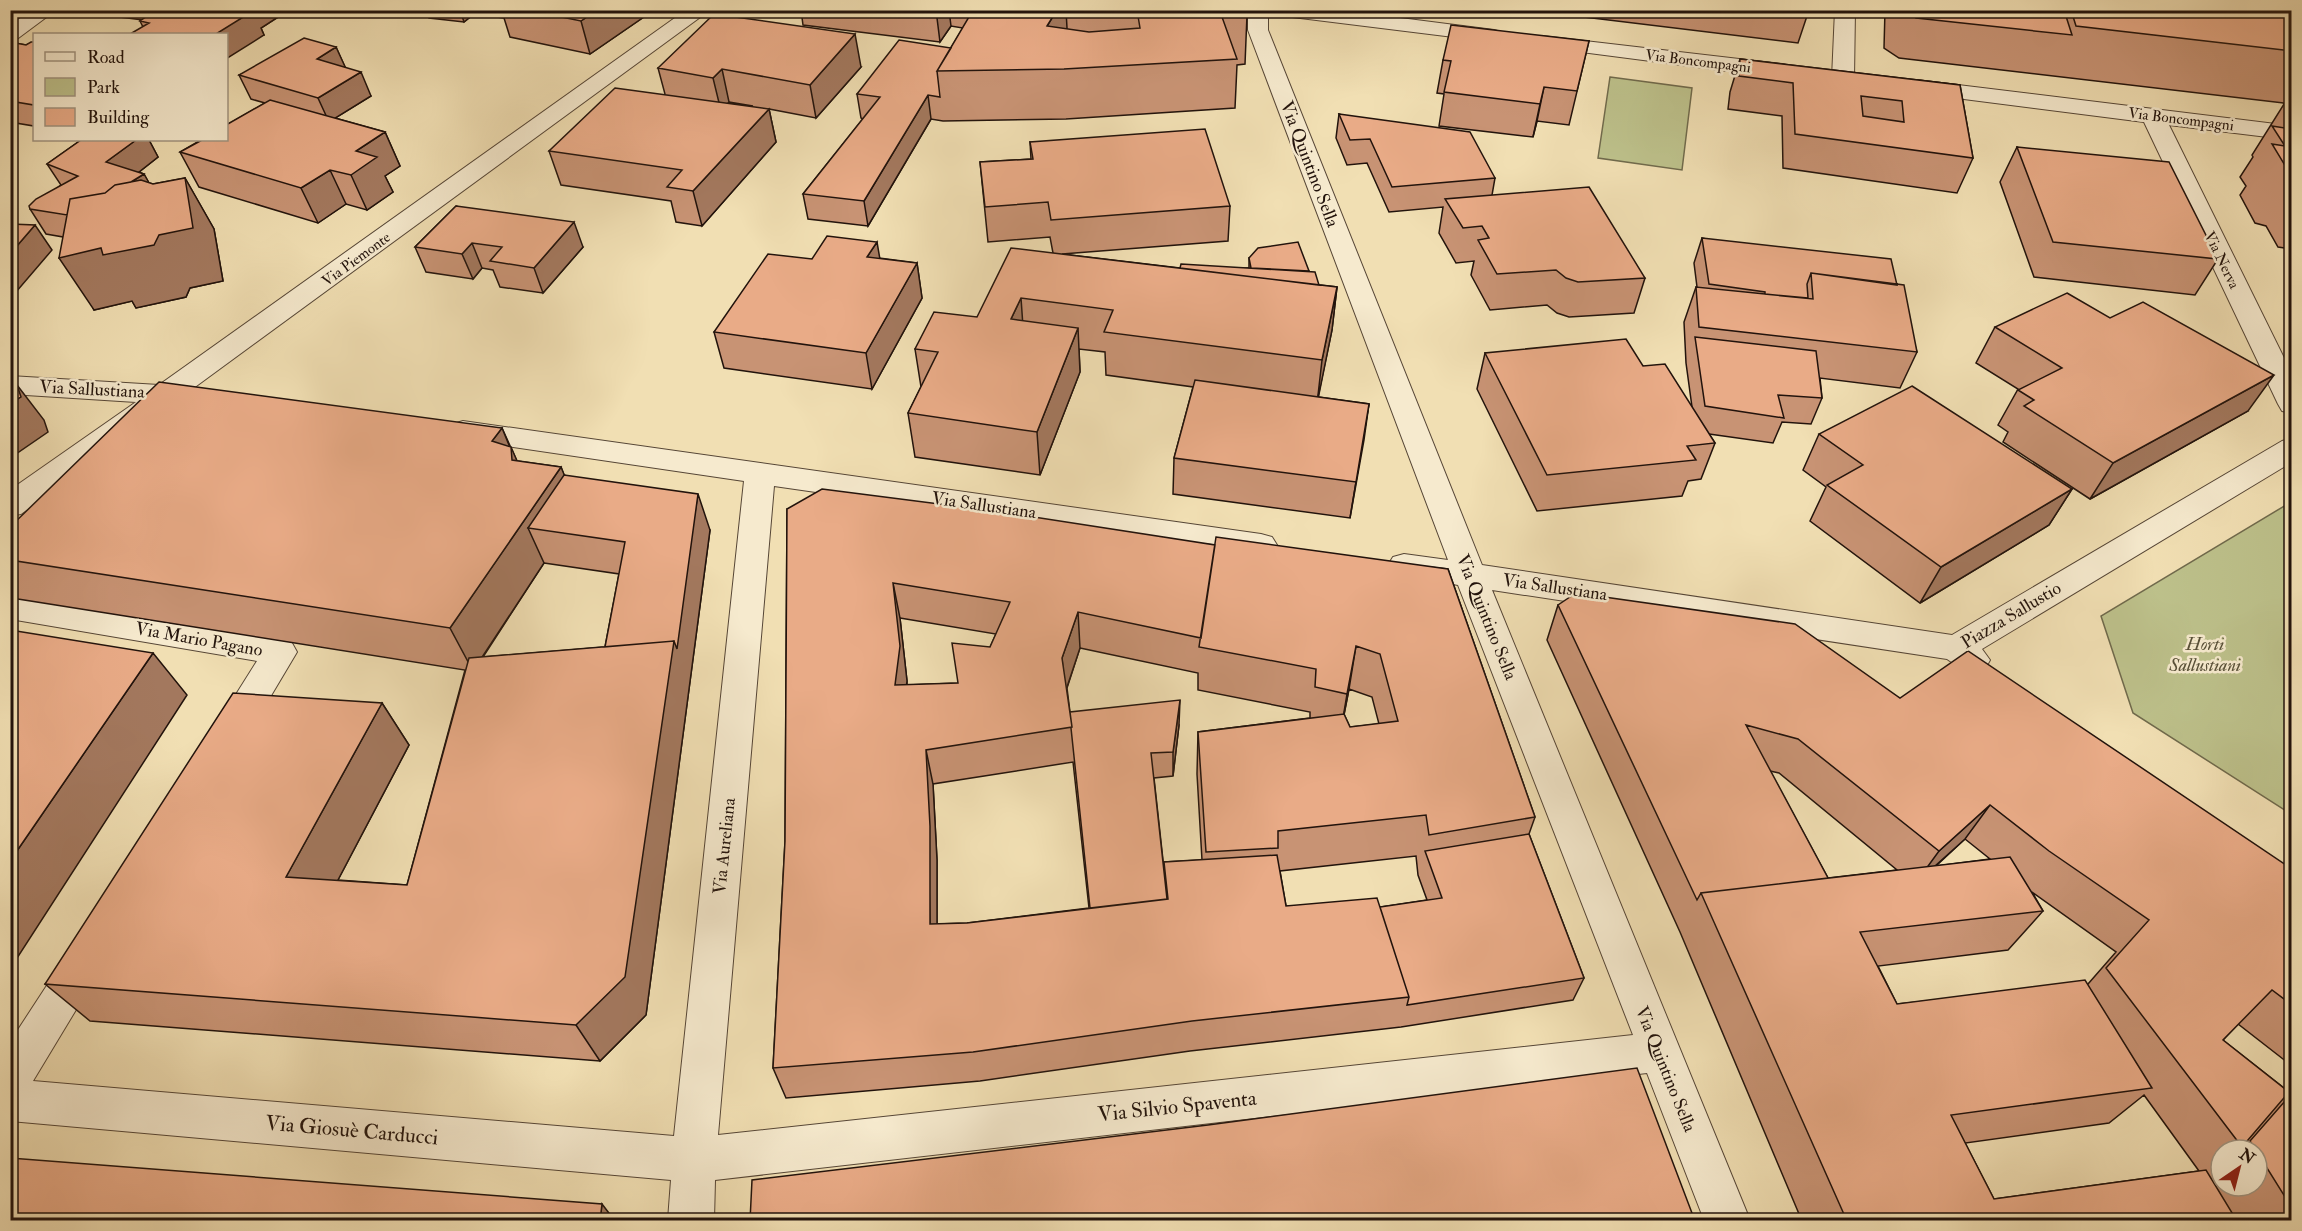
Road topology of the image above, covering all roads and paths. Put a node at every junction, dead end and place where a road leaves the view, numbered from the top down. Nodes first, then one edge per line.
1 (46, 10) edge
2 (700, 10) edge
3 (1258, 10) edge
4 (1284, 10) edge
5 (1845, 10) edge
6 (15, 29) edge
7 (1843, 78) junction
8 (1866, 81) edge
9 (1900, 85) edge
10 (2153, 116) junction
11 (2292, 133) edge
12 (10, 385) edge
13 (170, 393) junction
14 (225, 400) edge
15 (2292, 404) edge
16 (435, 428) edge
17 (2292, 448) edge
18 (760, 472) junction
19 (10, 506) edge
20 (1292, 549) edge
21 (1375, 561) edge
22 (1470, 575) junction
23 (10, 607) edge
24 (1956, 648) junction
25 (1995, 675) edge
26 (211, 762) edge
27 (105, 931) edge
28 (1660, 1052) junction
29 (10, 1080) edge
30 (10, 1100) edge
31 (694, 1160) junction
32 (691, 1221) edge
33 (1727, 1221) edge

1 - 6 street
2 - 13 street, Via Piemonte
3 - 22 street, Via Quintino Sella
4 - 7 street, Via Boncompagni
5 - 7 street
7 - 8 street, Via Boncompagni
9 - 10 street, Via Boncompagni
10 - 11 street, Via Boncompagni
10 - 15 street, Via Nerva
12 - 13 street, Via Sallustiana
13 - 14 street, Via Sallustiana
13 - 19 street, Via Piemonte
16 - 18 street, Via Sallustiana
17 - 24 street, Piazza Sallustio
18 - 20 street, Via Sallustiana
18 - 31 street, Via Aureliana
21 - 22 street, Via Sallustiana
22 - 24 street, Via Sallustiana
22 - 28 street, Via Quintino Sella
23 - 26 street, Via Mario Pagano
24 - 25 street, Piazza Sallustio
27 - 29 street
28 - 31 street, Via Silvio Spaventa
28 - 33 street, Via Quintino Sella
30 - 31 street, Via Giosuè Carducci
31 - 32 street, Via Aureliana

